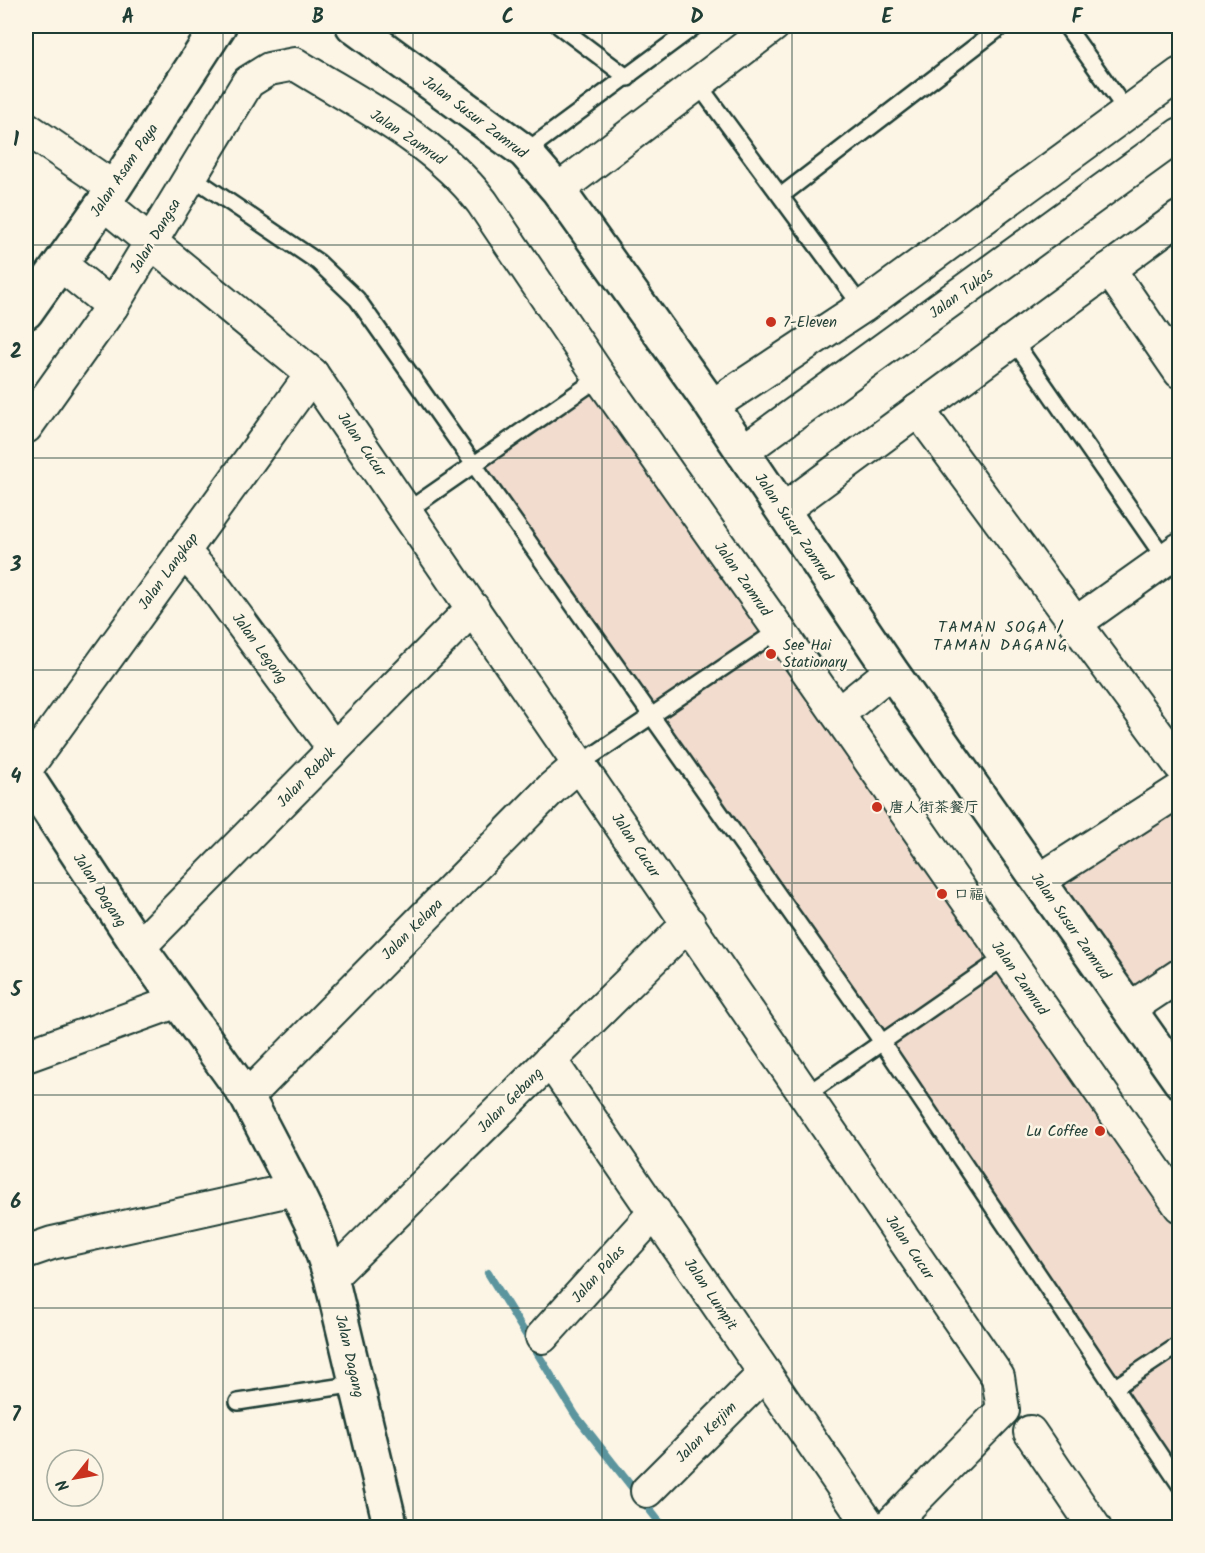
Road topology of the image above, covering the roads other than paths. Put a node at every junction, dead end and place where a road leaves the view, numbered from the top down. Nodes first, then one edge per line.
1 (559, 26) edge
2 (696, 26) edge
3 (772, 26) edge
4 (1002, 26) edge
5 (1066, 26) edge
6 (215, 27) edge
7 (360, 27) edge
8 (295, 64) joint
9 (1179, 74) edge
10 (627, 78) junction
11 (699, 84) junction
12 (1128, 113) junction
13 (26, 128) edge
14 (1179, 134) edge
15 (525, 152) junction
16 (191, 176) junction
17 (558, 190) junction
18 (109, 195) junction
19 (782, 195) junction
20 (1179, 217) edge
21 (152, 242) junction
22 (60, 264) junction
23 (1109, 269) junction
24 (112, 306) junction
25 (862, 307) junction
26 (26, 312) edge
27 (1013, 340) junction
28 (1179, 372) edge
29 (312, 374) junction
30 (600, 377) junction
31 (712, 406) junction
32 (918, 410) junction
33 (26, 427) edge
34 (742, 452) junction
35 (475, 464) junction
36 (783, 510) junction
37 (407, 511) junction
38 (183, 551) junction
39 (1172, 554) edge
40 (473, 608) junction
41 (1076, 623) junction
42 (779, 630) junction
43 (891, 671) junction
44 (838, 714) junction
45 (651, 717) junction
46 (334, 748) junction
47 (580, 764) junction
48 (1179, 765) edge
49 (26, 769) edge
50 (26, 776) edge
51 (1179, 790) edge
52 (1040, 880) junction
53 (688, 923) junction
54 (139, 947) junction
55 (1005, 957) junction
56 (1179, 975) edge
57 (178, 1001) junction
58 (1129, 1009) junction
59 (882, 1042) junction
60 (26, 1056) edge
61 (550, 1060) junction
62 (1176, 1067) edge
63 (806, 1095) junction
64 (247, 1097) junction
65 (295, 1189) junction
66 (1179, 1206) edge
67 (655, 1212) junction
68 (26, 1252) edge
69 (332, 1277) junction
70 (542, 1337) dead end
71 (1179, 1344) edge
72 (765, 1373) junction
73 (357, 1384) junction
74 (1114, 1388) junction
75 (238, 1402) dead end
76 (1030, 1432) dead end
77 (1179, 1485) edge
78 (647, 1491) dead end
79 (391, 1527) edge
80 (871, 1527) edge
81 (887, 1527) edge
82 (1095, 1527) edge

1 - 10 lane
2 - 10 lane
3 - 11 street
4 - 19 lane
5 - 12 lane
6 - 18 street, Jalan Asam Paya
7 - 15 street, Jalan Susur Zamrud
8 - 16 street, Jalan Dangsa
8 - 30 street, Jalan Zamrud
9 - 12 street
10 - 15 lane
11 - 17 street
11 - 19 lane
12 - 25 street
13 - 18 street, Jalan Cucur
14 - 34 street, Jalan Tukas
15 - 17 street, Jalan Susur Zamrud
16 - 21 street, Jalan Dangsa
16 - 35 lane
17 - 31 street, Jalan Susur Zamrud
18 - 21 street, Jalan Cucur
18 - 22 street, Jalan Asam Paya
19 - 25 lane
20 - 23 street
21 - 24 street, Jalan Dangsa
21 - 29 street, Jalan Cucur
22 - 24 street
22 - 26 street, Jalan Asam Paya
23 - 27 street
23 - 28 street
24 - 33 street, Jalan Dangsa
25 - 31 street
27 - 32 street
27 - 39 lane
29 - 37 street, Jalan Cucur
29 - 38 street, Jalan Langkap
30 - 35 lane
30 - 42 street, Jalan Zamrud
31 - 34 street, Jalan Susur Zamrud
32 - 36 street
32 - 41 street
34 - 36 street, Jalan Susur Zamrud
35 - 37 lane
35 - 45 lane
36 - 43 street, Jalan Susur Zamrud
37 - 40 street, Jalan Cucur
38 - 46 street, Jalan Legong
38 - 49 street, Jalan Langkap
39 - 41 street
40 - 46 street, Jalan Rabok
40 - 47 street, Jalan Cucur
41 - 48 street
42 - 44 street, Jalan Zamrud
42 - 45 lane
43 - 44 street
43 - 52 street, Jalan Susur Zamrud
44 - 55 street, Jalan Zamrud
45 - 47 lane
45 - 59 lane
46 - 54 street, Jalan Rabok
47 - 53 street, Jalan Cucur
47 - 64 street, Jalan Kelapa
50 - 54 street, Jalan Dagang
51 - 52 street
52 - 58 street, Jalan Susur Zamrud
53 - 61 street, Jalan Gebang
53 - 63 street, Jalan Cucur
54 - 57 street, Jalan Dagang
55 - 59 lane
55 - 66 street, Jalan Zamrud
56 - 58 street
57 - 60 street
57 - 64 street, Jalan Dagang
58 - 62 street, Jalan Susur Zamrud
59 - 63 lane
59 - 74 lane
61 - 67 street, Jalan Lumpit
61 - 69 street, Jalan Gebang
63 - 81 street, Jalan Cucur
64 - 65 street, Jalan Dagang
65 - 68 street
65 - 69 street, Jalan Dagang
67 - 70 street, Jalan Palas
67 - 72 street, Jalan Lumpit
69 - 73 street, Jalan Dagang
71 - 74 lane
72 - 78 street, Jalan Kerjim
72 - 80 street, Jalan Lumpit
73 - 75 lane
73 - 79 street, Jalan Dagang
74 - 77 lane
76 - 82 street

